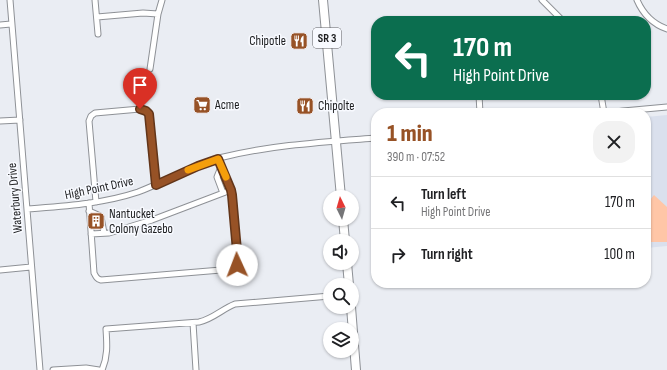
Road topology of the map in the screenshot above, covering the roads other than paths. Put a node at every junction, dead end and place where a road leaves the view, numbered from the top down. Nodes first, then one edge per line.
1 (10, 0) edge
2 (95, 0) edge
3 (162, 0) edge
4 (324, 0) edge
5 (542, 0) edge
6 (637, 0) edge
7 (158, 14) junction
8 (558, 16) edge
9 (647, 16) edge
10 (97, 17) junction
11 (651, 19) edge
12 (11, 24) junction
13 (0, 25) edge
14 (667, 29) edge
15 (98, 34) dead end
16 (150, 69) dead end
17 (667, 107) edge
18 (651, 108) edge
19 (20, 120) junction
20 (0, 122) edge
21 (371, 138) edge
22 (336, 141) junction
23 (218, 159) junction
24 (221, 167) junction
25 (156, 185) junction
26 (231, 190) junction
27 (340, 190) edge
28 (223, 193) junction
29 (96, 202) junction
30 (89, 204) junction
31 (27, 209) junction
32 (89, 211) junction
33 (104, 233) junction
34 (91, 234) junction
35 (31, 267) junction
36 (0, 270) edge
37 (323, 297) edge
38 (193, 323) junction
39 (355, 358) edge
40 (40, 370) edge
41 (53, 370) edge
42 (99, 370) edge
43 (102, 370) edge
44 (196, 370) edge
45 (356, 370) edge

1 - 12 street, Waterbury Drive
2 - 10 street
3 - 7 street
4 - 22 main road, SR 3
5 - 8 street
6 - 9 street
7 - 10 street
7 - 16 street
10 - 15 street
11 - 14 street
12 - 13 street
12 - 19 street, Waterbury Drive
17 - 18 street
19 - 20 street
19 - 31 street, Waterbury Drive
21 - 22 street, High Point Drive
22 - 23 street, High Point Drive
22 - 27 main road, SR 3
23 - 24 street
23 - 25 street, High Point Drive
24 - 26 street
24 - 28 street
25 - 29 street, High Point Drive
25 - 29 street
26 - 28 street
26 - 34 street
28 - 33 street
29 - 30 street, High Point Drive
30 - 31 street, High Point Drive
30 - 32 street
31 - 35 street, Waterbury Drive
32 - 33 street
32 - 34 street
33 - 34 street
35 - 36 street
35 - 40 street, Waterbury Drive
37 - 38 street
38 - 43 street
38 - 44 street
39 - 45 main road
41 - 42 street

